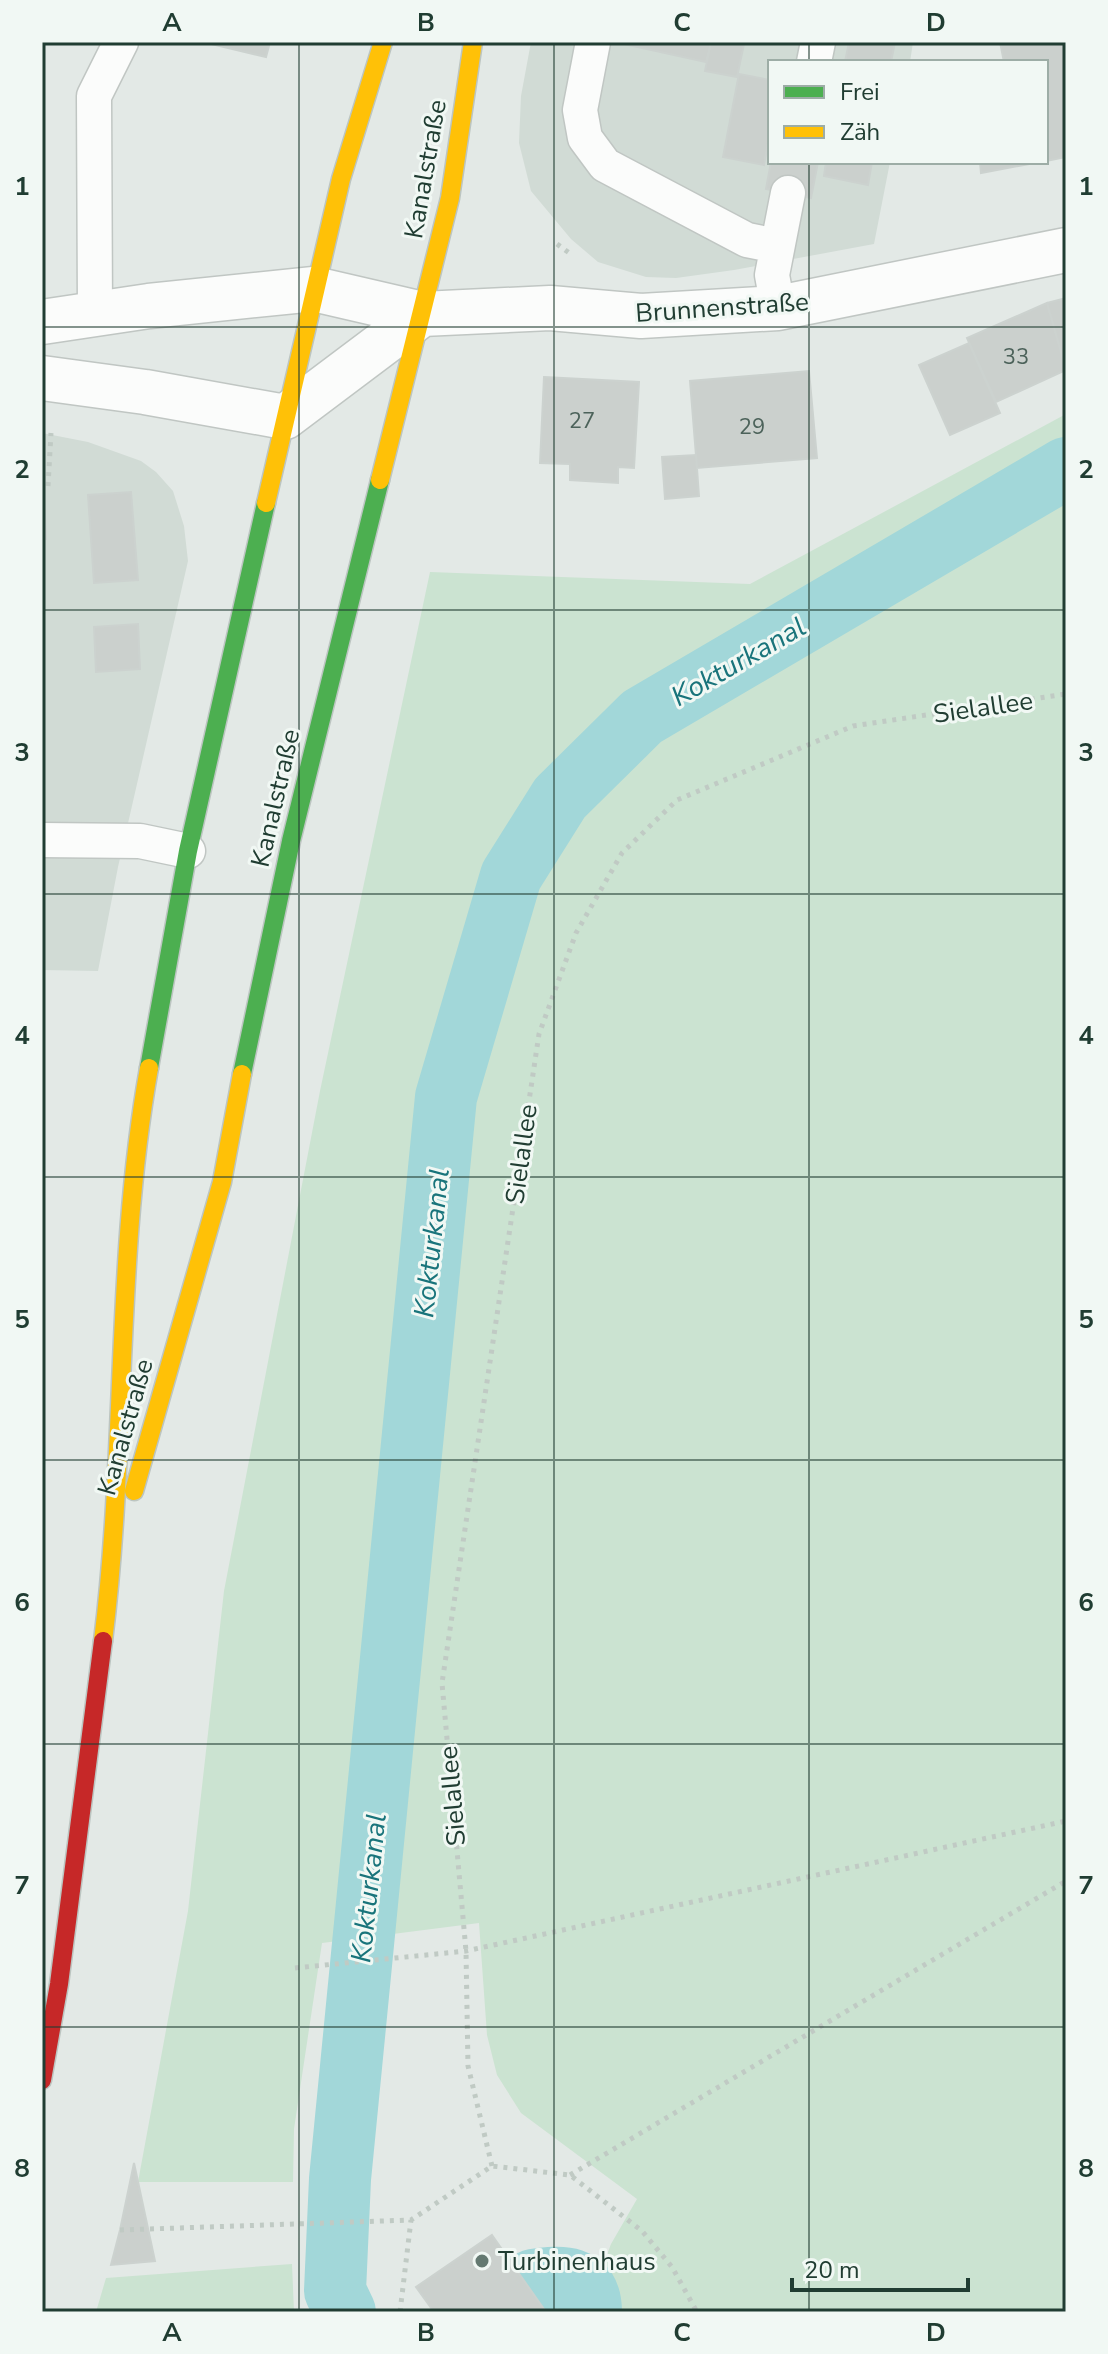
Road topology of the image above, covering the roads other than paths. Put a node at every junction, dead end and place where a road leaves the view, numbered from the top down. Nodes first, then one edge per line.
1 (121, 42) edge
2 (383, 42) edge
3 (473, 42) edge
4 (593, 42) edge
5 (788, 193) dead end
6 (777, 246) junction
7 (1066, 250) edge
8 (314, 289) junction
9 (778, 308) junction
10 (95, 313) junction
11 (422, 314) junction
12 (42, 322) edge
13 (42, 378) edge
14 (285, 417) junction
15 (42, 840) edge
16 (188, 851) junction
17 (113, 1562) junction
18 (42, 2080) edge

1 - 10 lane
2 - 8 main road, Kanalstraße
3 - 11 main road, Kanalstraße
4 - 6 lane
5 - 6 lane
6 - 9 lane
7 - 9 street, Brunnenstraße
8 - 10 street, Brunnenstraße
8 - 11 street, Brunnenstraße
8 - 14 main road, Kanalstraße
9 - 11 street, Brunnenstraße
10 - 12 street, Brunnenstraße
11 - 14 street
11 - 17 main road, Kanalstraße
13 - 14 street
14 - 16 main road, Kanalstraße
15 - 16 lane
16 - 17 main road, Kanalstraße
17 - 18 main road, Kanalstraße

